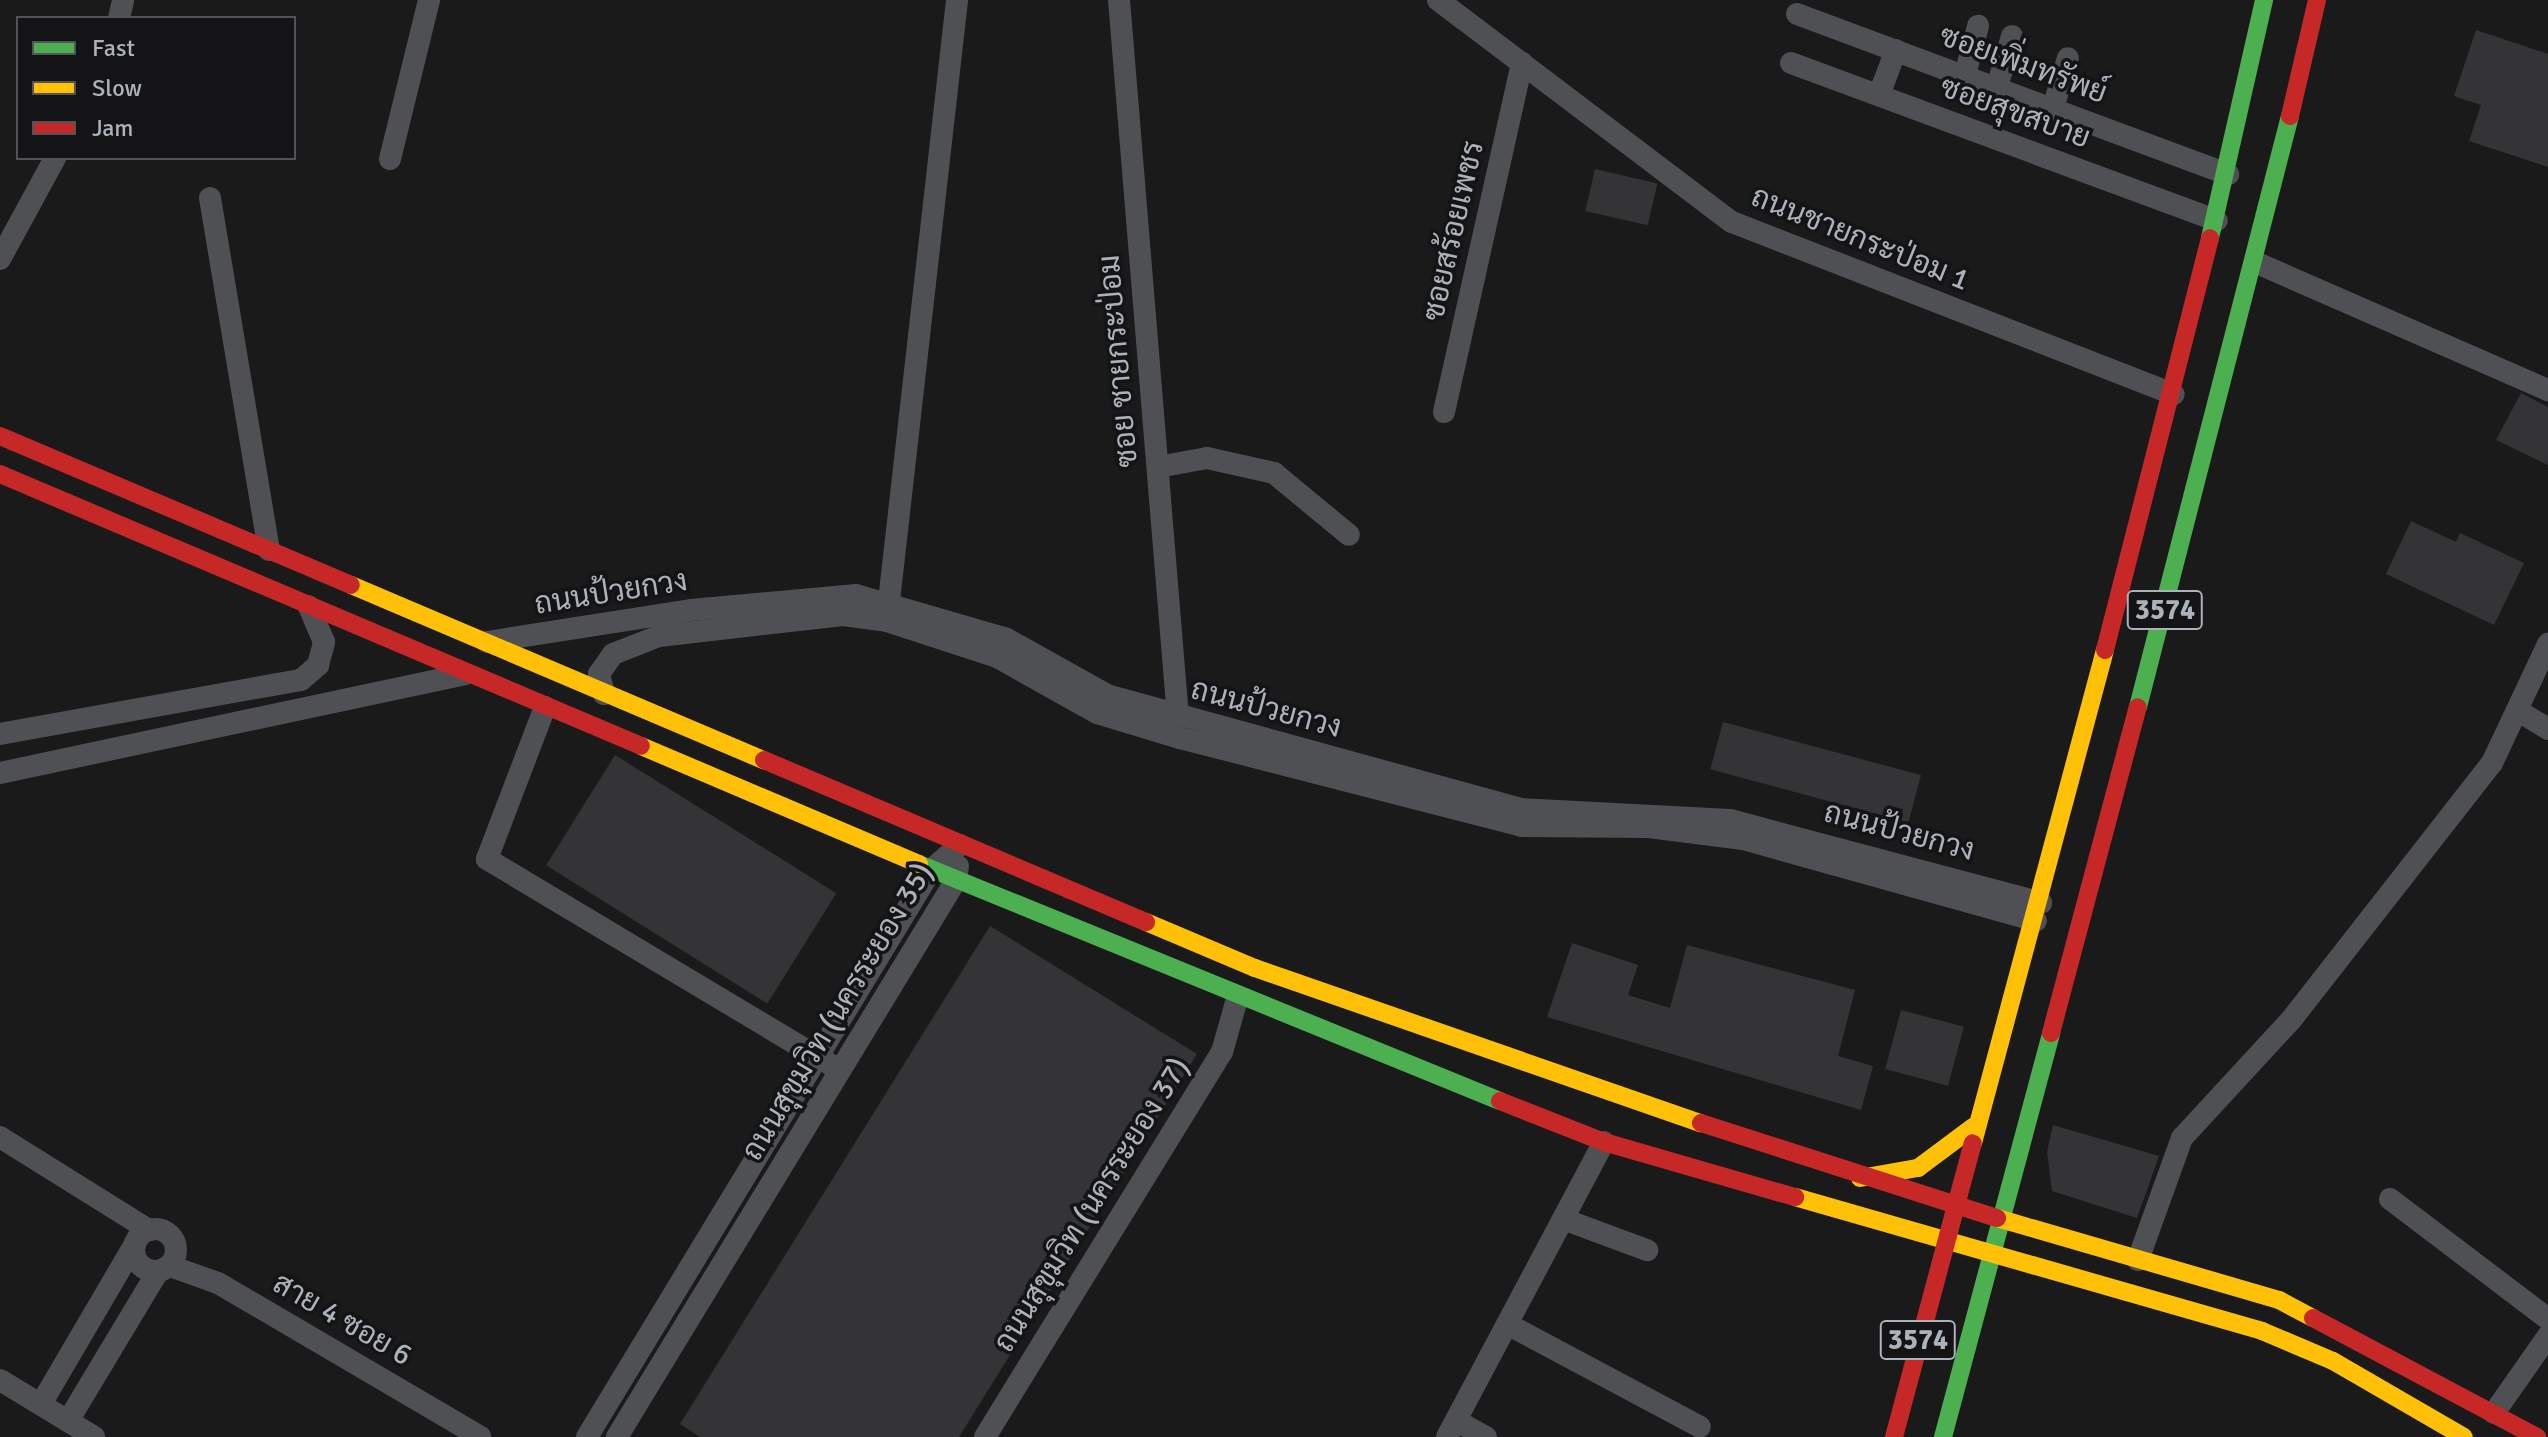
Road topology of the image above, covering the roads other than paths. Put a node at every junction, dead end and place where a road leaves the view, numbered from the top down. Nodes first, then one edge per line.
1 (429, 0) edge
2 (957, 0) edge
3 (1119, 0) edge
4 (1438, 0) edge
5 (2264, 0) edge
6 (2317, 0) edge
7 (1469, 10) edge
8 (1797, 14) dead end
9 (1978, 26) dead end
10 (2012, 36) dead end
11 (1896, 50) junction
12 (2068, 58) dead end
13 (1522, 63) junction
14 (1791, 63) dead end
15 (1965, 75) junction
16 (1997, 87) junction
17 (1879, 95) junction
18 (2053, 108) junction
19 (390, 159) dead end
20 (54, 160) edge
21 (2228, 174) junction
22 (210, 198) dead end
23 (2217, 221) junction
24 (0, 259) edge
25 (2257, 263) junction
26 (2548, 390) edge
27 (2174, 394) junction
28 (1444, 412) dead end
29 (0, 436) edge
30 (1158, 467) junction
31 (0, 474) edge
32 (1349, 535) dead end
33 (269, 550) junction
34 (889, 601) junction
35 (309, 606) junction
36 (651, 616) junction
37 (486, 643) junction
38 (2548, 644) edge
39 (633, 646) junction
40 (465, 674) junction
41 (604, 694) junction
42 (545, 707) junction
43 (2520, 712) junction
44 (1178, 717) junction
45 (2548, 729) edge
46 (0, 734) edge
47 (0, 773) edge
48 (960, 845) junction
49 (931, 870) junction
50 (956, 880) junction
51 (2039, 912) junction
52 (1237, 999) junction
53 (831, 1065) junction
54 (1975, 1126) junction
55 (0, 1137) edge
56 (1604, 1142) junction
57 (1860, 1178) junction
58 (2390, 1199) dead end
59 (1950, 1206) junction
60 (1997, 1216) junction
61 (1563, 1219) junction
62 (142, 1237) junction
63 (1941, 1243) junction
64 (1647, 1250) dead end
65 (1987, 1256) junction
66 (2138, 1260) junction
67 (164, 1268) junction
68 (2548, 1319) edge
69 (1511, 1326) junction
70 (2548, 1336) edge
71 (0, 1380) edge
72 (41, 1404) junction
73 (2494, 1413) junction
74 (68, 1421) junction
75 (1700, 1427) dead end
76 (1452, 1429) edge
77 (94, 1437) edge
78 (480, 1437) edge
79 (587, 1437) edge
80 (617, 1437) edge
81 (985, 1437) edge
82 (1486, 1437) edge
83 (1894, 1437) edge
84 (1943, 1437) edge
85 (2464, 1437) edge
86 (2537, 1437) edge

1 - 19 street
2 - 34 street
3 - 30 street, ซอย ชายกระป่อม
4 - 7 street, ถนนชายกระป่อม 1
5 - 21 street, 3574
6 - 25 street, 3574
7 - 13 street, ถนนชายกระป่อม 1
8 - 11 street, ซอยเพิ่มทรัพย์
9 - 15 street
10 - 16 street
11 - 15 street, ซอยเพิ่มทรัพย์
11 - 17 street
12 - 18 street
13 - 27 street, ถนนชายกระป่อม 1
13 - 28 street, ซอยสร้อยเพชร
14 - 17 street, ซอยสุขสบาย
15 - 16 street, ซอยเพิ่มทรัพย์
16 - 18 street, ซอยเพิ่มทรัพย์
17 - 23 street, ซอยสุขสบาย
18 - 21 street, ซอยเพิ่มทรัพย์
20 - 24 street
21 - 23 street, 3574
22 - 33 street
23 - 27 street, 3574
25 - 26 street
25 - 60 street, 3574
27 - 51 street, 3574
29 - 33 street
30 - 32 street
30 - 44 street, ซอย ชายกระป่อม
31 - 35 street
33 - 37 street
34 - 36 street, ถนนป้วยกวง
34 - 44 street, ถนนป้วยกวง
35 - 40 street
35 - 46 street
36 - 37 street, ถนนป้วยกวง
36 - 39 street
37 - 41 street
38 - 43 street
39 - 41 street, ถนนป้วยกวง
39 - 51 street, ถนนป้วยกวง
40 - 42 street
40 - 47 street
41 - 48 street
42 - 49 street
42 - 53 street
43 - 45 street
43 - 66 street
44 - 51 street, ถนนป้วยกวง
48 - 49 street, ถนนสุขุมวิท (นครระยอง 35)
48 - 50 street, ถนนสุขุมวิท (นครระยอง 35)
48 - 57 street
49 - 50 street
49 - 53 street, ถนนสุขุมวิท (นครระยอง 35)
50 - 52 street
50 - 53 street, ถนนสุขุมวิท (นครระยอง 35)
51 - 54 street, 3574
52 - 56 street
52 - 81 street, ถนนสุขุมวิท (นครระยอง 37)
53 - 79 street, ถนนสุขุมวิท (นครระยอง 35)
53 - 80 street, ถนนสุขุมวิท (นครระยอง 35)
54 - 57 street
54 - 59 street, 3574
55 - 62 street
56 - 61 street
56 - 63 street
57 - 59 street
58 - 68 street
59 - 60 street
59 - 63 street, 3574
60 - 65 street, 3574
60 - 66 street
61 - 64 street
61 - 69 street
62 - 67 street
62 - 67 street
62 - 72 street
63 - 65 street
63 - 83 street, 3574
65 - 84 street, 3574
65 - 85 street
66 - 73 street
67 - 74 street
67 - 78 street, สาย 4 ซอย 6
69 - 75 street
69 - 76 street
70 - 73 street
71 - 72 street
72 - 74 street
73 - 86 street
74 - 77 street
76 - 82 street

